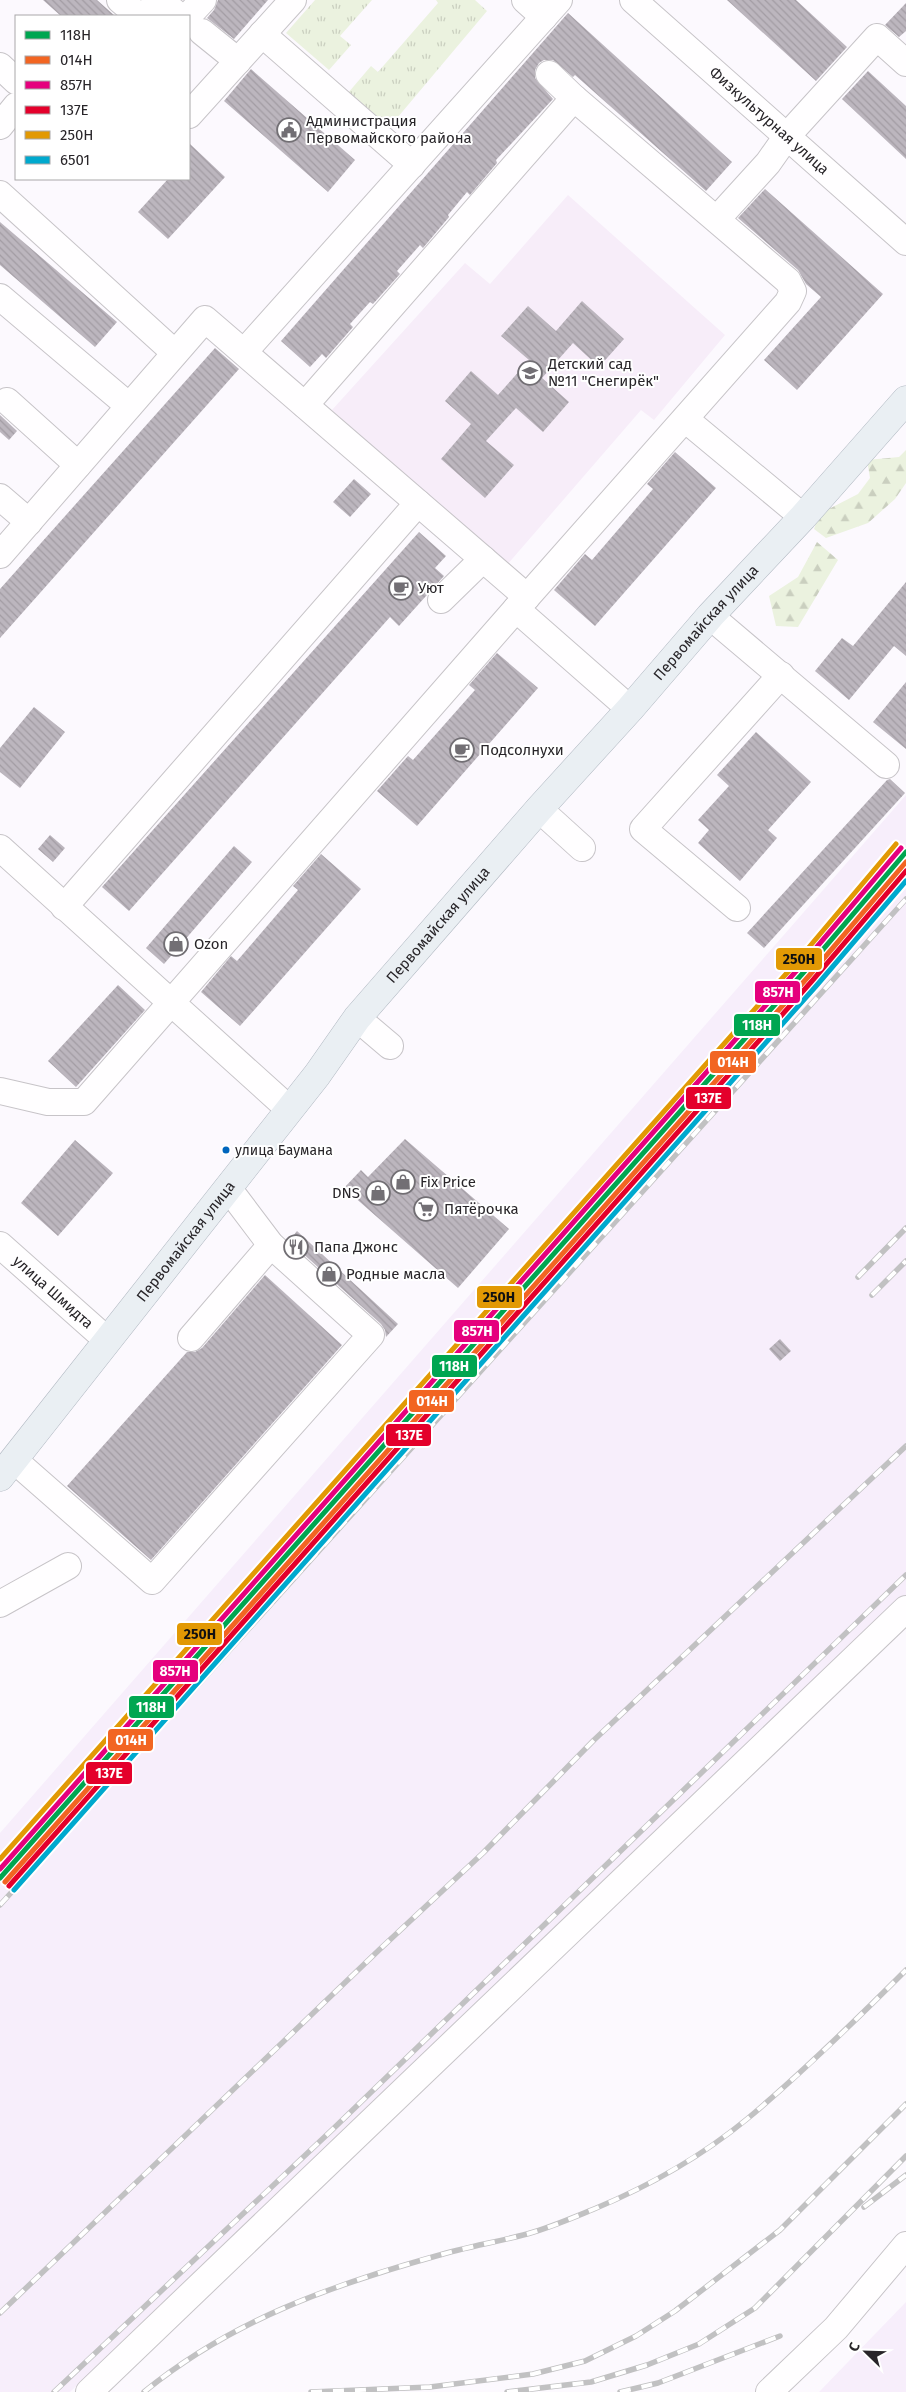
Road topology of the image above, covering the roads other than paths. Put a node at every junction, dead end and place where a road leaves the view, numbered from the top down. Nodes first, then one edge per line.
1 (120, 0) edge
2 (160, 0) edge
3 (294, 0) edge
4 (525, 0) edge
5 (633, 0) edge
6 (552, 9) edge
7 (138, 15) edge
8 (145, 15) edge
9 (187, 15) edge
10 (192, 18) edge
11 (262, 34) junction
12 (518, 46) junction
13 (238, 61) junction
14 (906, 63) edge
15 (0, 66) edge
16 (15, 80) edge
17 (574, 98) junction
18 (15, 107) edge
19 (190, 114) edge
20 (0, 126) edge
21 (787, 136) junction
22 (412, 165) junction
23 (0, 194) edge
24 (717, 219) junction
25 (906, 242) edge
26 (0, 297) edge
27 (244, 352) junction
28 (176, 353) junction
29 (906, 400) edge
30 (7, 401) dead end
31 (305, 405) junction
32 (129, 406) junction
33 (685, 419) junction
34 (78, 465) junction
35 (0, 497) edge
36 (418, 503) junction
37 (803, 518) junction
38 (29, 522) junction
39 (0, 555) edge
40 (482, 559) junction
41 (442, 600) dead end
42 (522, 603) junction
43 (710, 616) junction
44 (781, 675) junction
45 (630, 709) junction
46 (886, 765) dead end
47 (539, 809) junction
48 (0, 848) edge
49 (582, 848) dead end
50 (64, 907) junction
51 (737, 908) dead end
52 (172, 1004) junction
53 (357, 1018) junction
54 (390, 1046) dead end
55 (0, 1091) edge
56 (289, 1109) junction
57 (228, 1188) junction
58 (0, 1245) edge
59 (271, 1245) junction
60 (191, 1338) dead end
61 (107, 1340) junction
62 (7, 1469) edge
63 (68, 1566) dead end
64 (0, 1604) edge
65 (906, 1609) edge
66 (906, 2245) edge
67 (88, 2392) edge
68 (769, 2392) edge

1 - 7 street
2 - 8 street
2 - 9 street
3 - 11 street
4 - 6 street
5 - 21 street, Физкультурная улица
6 - 12 street
10 - 13 street
11 - 13 street
11 - 22 street
12 - 17 street
12 - 22 street
13 - 19 street
14 - 21 street
15 - 16 street
17 - 24 street
17 - 31 street
18 - 20 street
21 - 24 street
21 - 25 street, Физкультурная улица
22 - 27 street
23 - 28 street
24 - 33 street
26 - 32 street
27 - 28 street
27 - 31 street
28 - 32 street
29 - 37 main road, Первомайская улица
30 - 34 street
31 - 36 street
32 - 34 street
33 - 37 street
33 - 42 street
34 - 38 street
35 - 38 street
36 - 40 street
36 - 50 street
37 - 43 main road, Первомайская улица
38 - 39 street
40 - 41 street
40 - 42 street
42 - 45 street
42 - 52 street
43 - 44 street
43 - 45 main road, Первомайская улица
44 - 46 street
44 - 51 street
45 - 47 main road, Первомайская улица
47 - 49 street
47 - 53 main road, Первомайская улица
48 - 50 street
50 - 52 street
52 - 55 street
52 - 56 street
53 - 54 street
53 - 56 main road, Первомайская улица
56 - 57 main road, Первомайская улица
57 - 59 street
57 - 61 main road, Первомайская улица
58 - 61 street, улица Шмидта
59 - 60 street
59 - 62 street
61 - 62 main road, Первомайская улица
63 - 64 street
65 - 67 street
66 - 68 street

